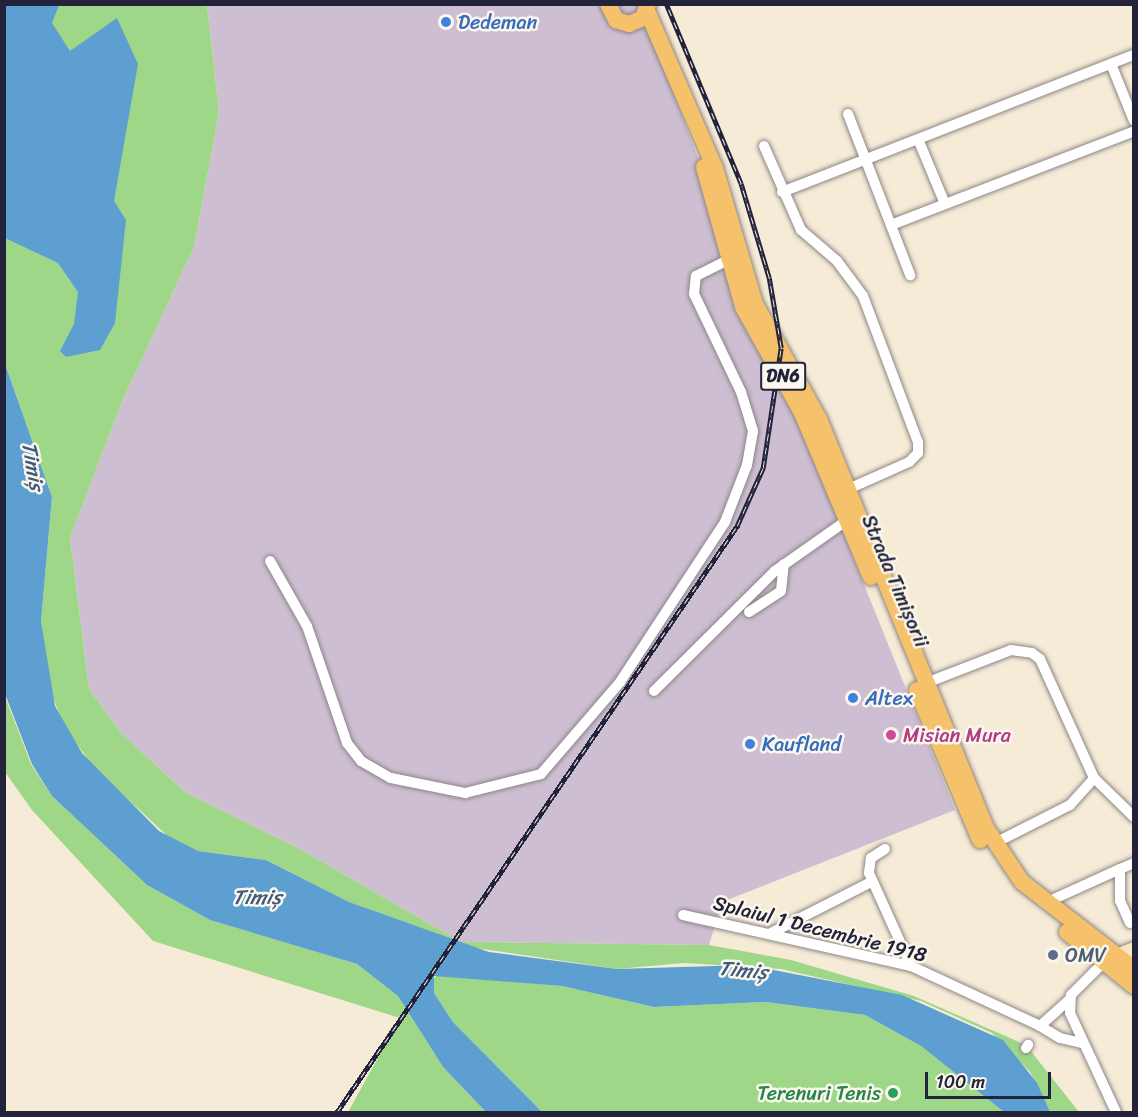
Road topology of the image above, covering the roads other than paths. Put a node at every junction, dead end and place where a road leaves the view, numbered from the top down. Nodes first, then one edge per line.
1 (608, 4) edge
2 (647, 8) edge
3 (629, 24) junction
4 (662, 44) junction
5 (1134, 55) edge
6 (1111, 64) junction
7 (848, 114) dead end
8 (1134, 121) edge
9 (1134, 131) edge
10 (918, 139) junction
11 (764, 146) dead end
12 (866, 159) junction
13 (782, 192) junction
14 (945, 204) junction
15 (891, 225) junction
16 (735, 257) junction
17 (910, 275) dead end
18 (842, 492) junction
19 (852, 516) junction
20 (270, 561) dead end
21 (784, 564) junction
22 (750, 612) dead end
23 (926, 683) junction
24 (654, 691) dead end
25 (1094, 778) junction
26 (1134, 817) edge
27 (995, 843) junction
28 (885, 849) dead end
29 (1134, 863) edge
30 (1120, 869) junction
31 (873, 881) junction
32 (1045, 903) junction
33 (683, 915) dead end
34 (792, 923) junction
35 (1130, 923) dead end
36 (771, 933) junction
37 (802, 939) junction
38 (1118, 955) edge
39 (911, 966) junction
40 (1134, 969) edge
41 (1134, 986) edge
42 (1069, 1000) junction
43 (1040, 1026) junction
44 (1082, 1042) junction
45 (1116, 1113) edge

1 - 3 main road
2 - 3 main road
2 - 4 main road, Strada Timișorii / DN6
3 - 4 main road
4 - 16 main road, Strada Timișorii / DN6
5 - 6 street
6 - 8 street
6 - 10 street
7 - 12 street
9 - 14 street
10 - 12 street
10 - 14 street
11 - 13 street
12 - 13 street
12 - 15 street
13 - 18 street
14 - 15 street
15 - 17 street
16 - 18 main road, Strada Timișorii / DN6
16 - 20 street
18 - 19 main road, Strada Timișorii / DN6
19 - 21 street
19 - 23 main road, Strada Timișorii / DN6
19 - 38 main road, Strada Timișorii / DN6
21 - 22 street
21 - 24 street
23 - 25 street
23 - 27 main road, Strada Timișorii / DN6
25 - 26 street
25 - 27 street
27 - 32 main road, Strada Timișorii / DN6
28 - 31 street
29 - 30 street
30 - 32 street
30 - 35 street
31 - 34 street
31 - 39 street
32 - 38 main road, Strada Timișorii / DN6
33 - 36 street, Splaiul 1 Decembrie 1918
34 - 36 street
34 - 37 street
36 - 37 street, Splaiul 1 Decembrie 1918
37 - 39 street, Splaiul 1 Decembrie 1918
38 - 40 main road, Strada Timișorii / DN6
38 - 41 main road, Strada Timișorii / DN6
38 - 42 street
39 - 43 street, Splaiul 1 Decembrie 1918
42 - 43 street
42 - 44 street
43 - 44 street, Splaiul 1 Decembrie 1918
44 - 45 street

